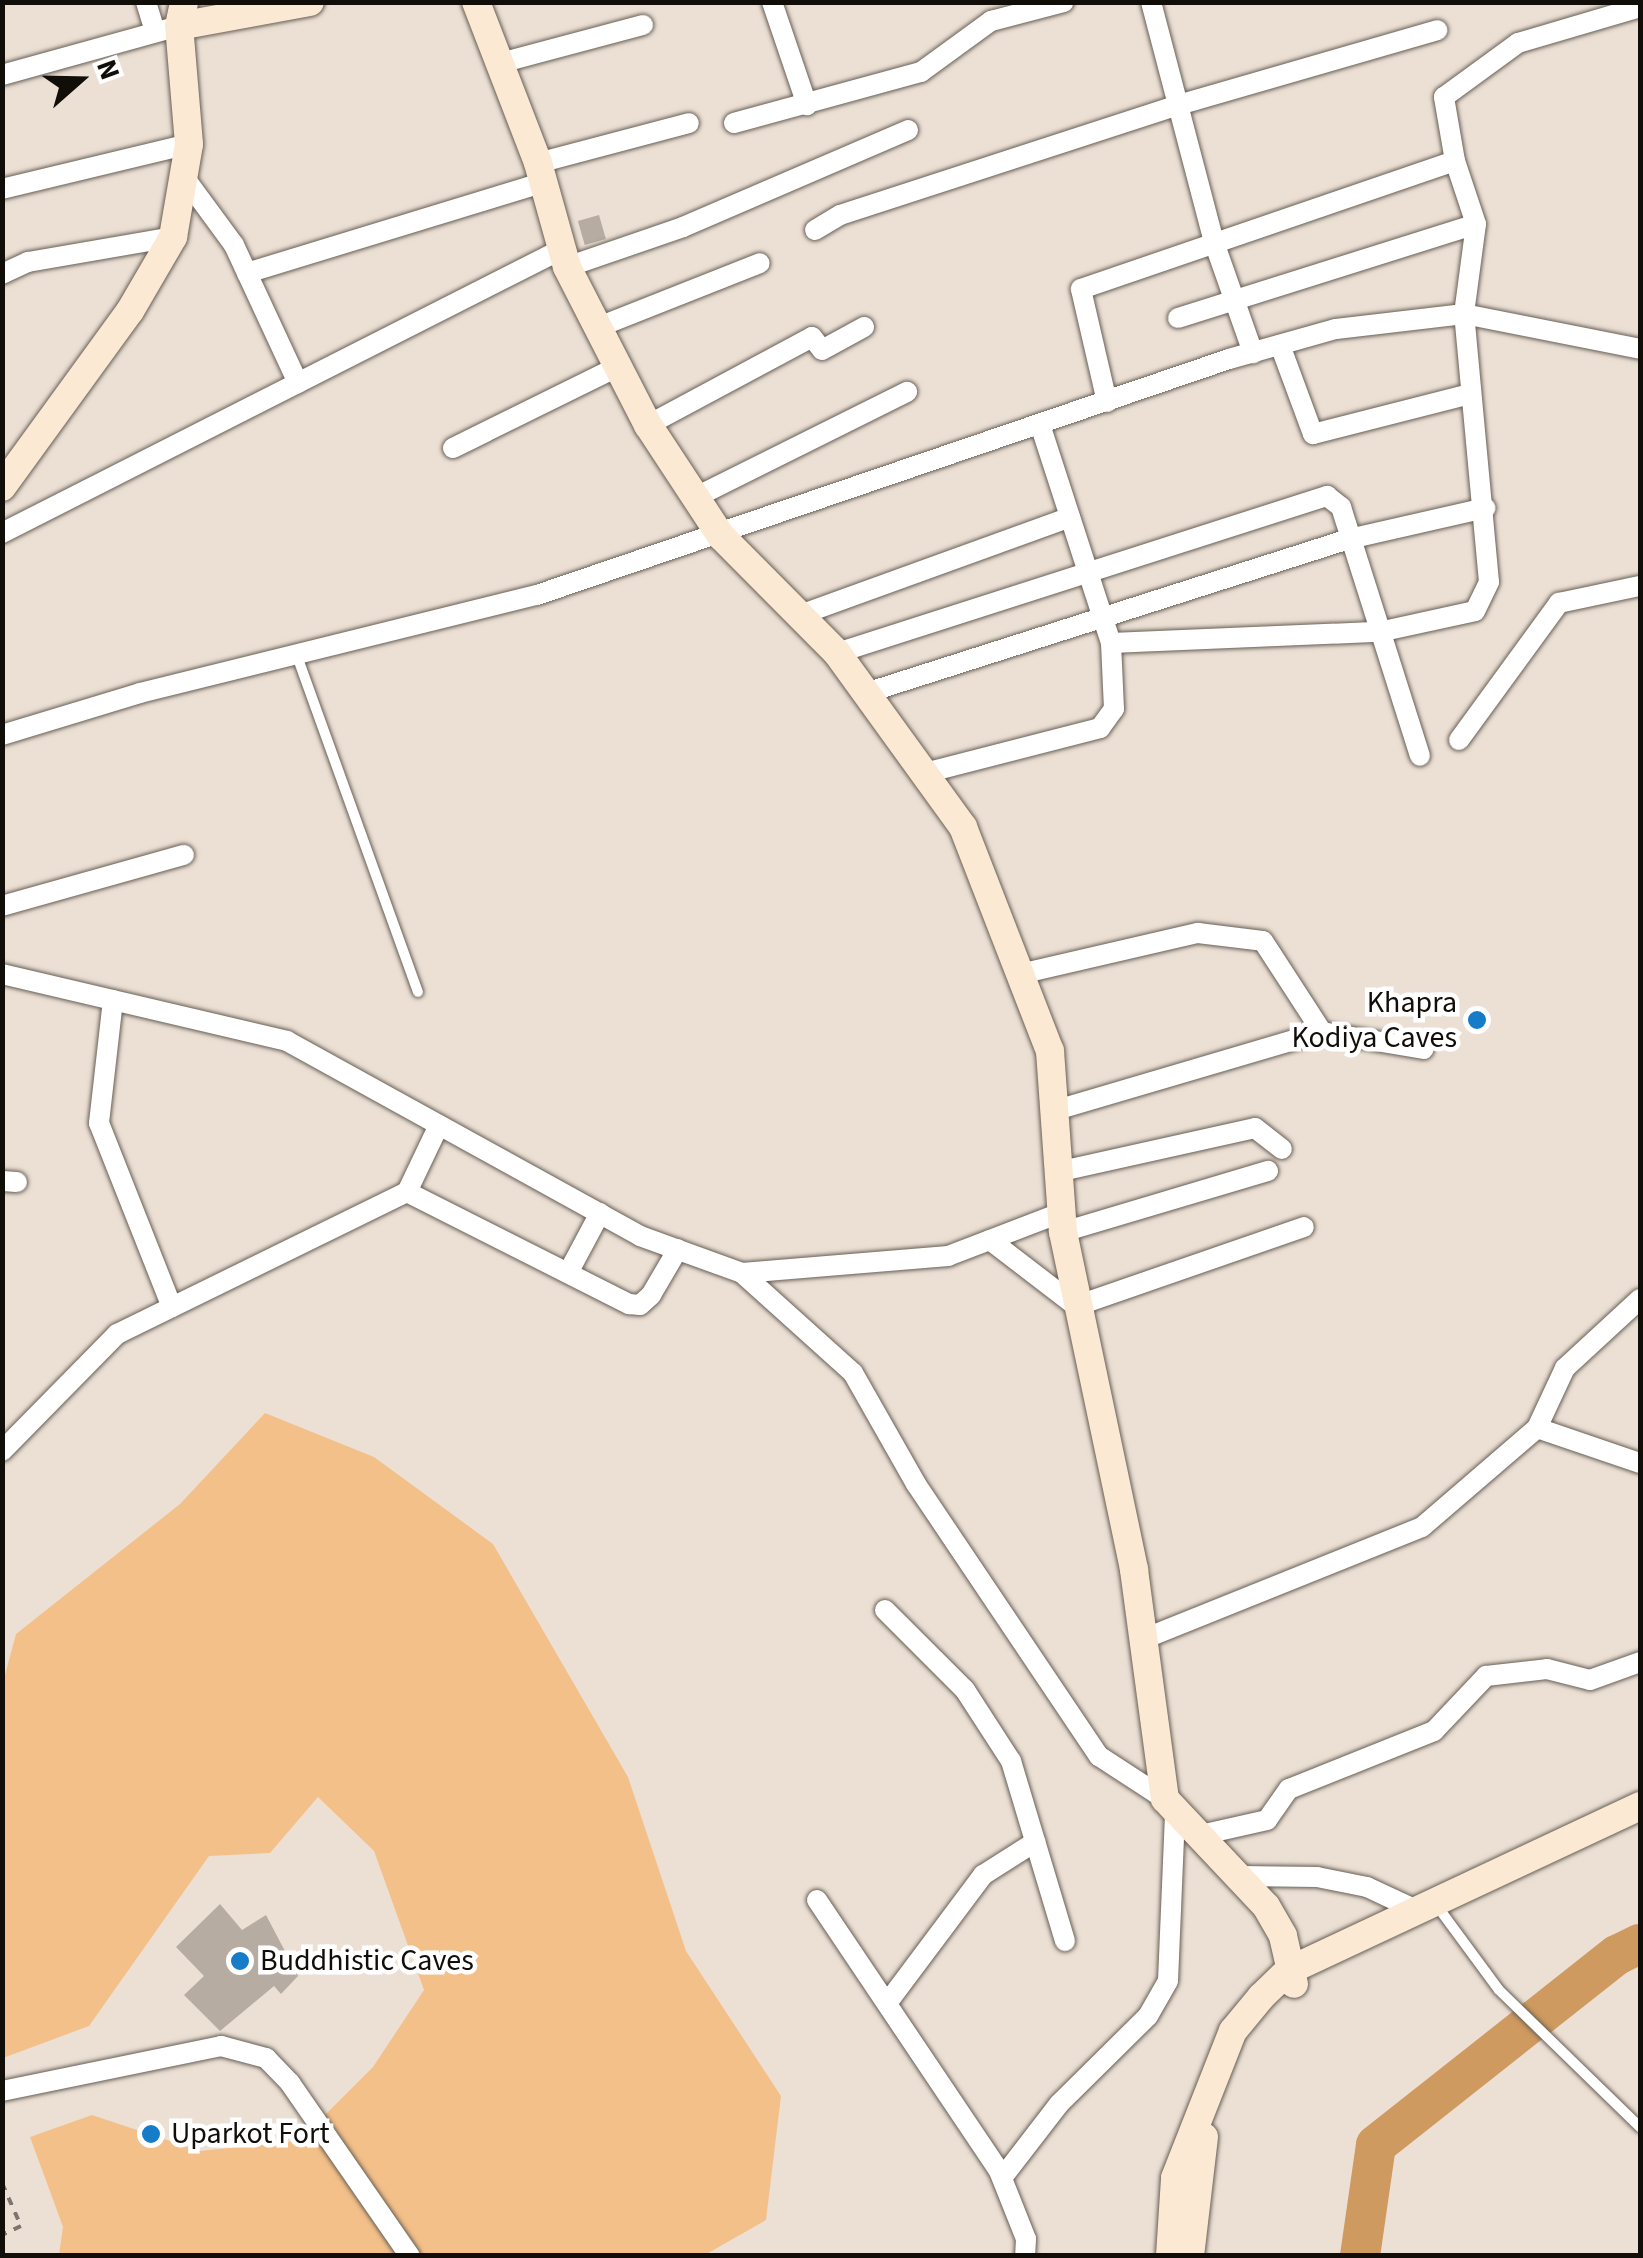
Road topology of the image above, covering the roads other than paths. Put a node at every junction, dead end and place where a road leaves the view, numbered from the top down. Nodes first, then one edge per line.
1 (146, 2) edge
2 (310, 2) edge
3 (476, 2) edge
4 (772, 2) edge
5 (1064, 2) edge
6 (1151, 2) edge
7 (1640, 7) edge
8 (173, 20) edge
9 (642, 24) dead end
10 (1437, 30) dead end
11 (500, 63) junction
12 (2, 75) edge
13 (807, 105) junction
14 (1178, 105) junction
15 (734, 123) dead end
16 (688, 124) dead end
17 (908, 130) dead end
18 (190, 144) junction
19 (1455, 161) junction
20 (541, 172) junction
21 (184, 177) junction
22 (2, 189) edge
23 (1476, 224) junction
24 (815, 230) dead end
25 (173, 237) junction
26 (1214, 242) junction
27 (565, 258) junction
28 (760, 263) dead end
29 (247, 273) junction
30 (2, 274) edge
31 (1235, 302) junction
32 (1464, 314) junction
33 (1178, 318) dead end
34 (864, 327) dead end
35 (596, 328) junction
36 (1280, 345) junction
37 (1640, 349) edge
38 (1253, 352) junction
39 (617, 368) junction
40 (298, 384) junction
41 (906, 392) dead end
42 (1470, 394) junction
43 (1107, 402) junction
44 (1040, 425) junction
45 (648, 426) junction
46 (453, 448) dead end
47 (2, 487) edge
48 (696, 497) junction
49 (1486, 508) junction
50 (1070, 517) junction
51 (2, 533) edge
52 (721, 536) junction
53 (1349, 539) junction
54 (1088, 574) junction
55 (1640, 586) edge
56 (800, 615) junction
57 (1103, 617) junction
58 (1380, 632) junction
59 (1111, 643) junction
60 (838, 653) junction
61 (297, 656) junction
62 (869, 692) junction
63 (2, 735) edge
64 (1459, 740) dead end
65 (1420, 756) dead end
66 (926, 773) junction
67 (184, 856) dead end
68 (2, 906) edge
69 (2, 974) edge
70 (1020, 974) junction
71 (418, 992) dead end
72 (113, 1000) junction
73 (1322, 1032) junction
74 (1424, 1050) dead end
75 (1054, 1111) junction
76 (439, 1125) junction
77 (1282, 1149) dead end
78 (1268, 1171) dead end
79 (1056, 1172) junction
80 (406, 1192) junction
81 (600, 1214) junction
82 (1062, 1223) junction
83 (1304, 1226) dead end
84 (990, 1240) junction
85 (678, 1249) junction
86 (568, 1273) junction
87 (742, 1273) junction
88 (1640, 1298) edge
89 (1076, 1306) junction
90 (172, 1308) junction
91 (1537, 1428) junction
92 (2, 1452) edge
93 (1640, 1463) edge
94 (885, 1610) dead end
95 (1146, 1638) junction
96 (1640, 1662) edge
97 (1170, 1805) junction
98 (1640, 1806) edge
99 (1640, 1826) edge
100 (1196, 1836) junction
101 (1035, 1842) junction
102 (1240, 1876) junction
103 (817, 1900) dead end
104 (1430, 1912) junction
105 (1065, 1941) dead end
106 (1291, 1977) junction
107 (888, 2002) junction
108 (2, 2091) edge
109 (1638, 2125) edge
110 (1002, 2178) junction
111 (410, 2256) edge
112 (1025, 2256) edge
113 (1170, 2256) edge
114 (1190, 2256) edge

1 - 8 street
2 - 8 street
3 - 11 street
4 - 13 street
5 - 13 street
6 - 14 street
7 - 19 street
8 - 12 street
8 - 18 street
9 - 11 street
10 - 14 street
11 - 20 street
13 - 15 street
14 - 24 street
14 - 26 street
16 - 20 street
17 - 27 street
18 - 21 street
18 - 22 street
19 - 23 street
19 - 26 street
20 - 27 street
20 - 29 street
21 - 25 street
21 - 29 street
23 - 31 street
23 - 32 street
25 - 30 street
25 - 47 street
26 - 31 street
26 - 43 street
27 - 35 street
27 - 40 street
28 - 35 street
29 - 40 street
31 - 33 street
31 - 38 street
32 - 36 street
32 - 37 street
32 - 42 street
34 - 45 street
35 - 39 street
36 - 38 street
36 - 42 street
38 - 43 street
39 - 45 street
39 - 46 street
40 - 51 street
41 - 48 street
42 - 49 street
43 - 44 street
44 - 50 street
44 - 52 street
45 - 48 street
48 - 52 street
49 - 53 street
49 - 58 street
50 - 54 street
50 - 56 street
52 - 56 street
52 - 61 street
53 - 54 street
53 - 57 street
53 - 58 street
54 - 57 street
54 - 60 street
55 - 64 street
56 - 60 street
57 - 59 street
57 - 62 street
58 - 59 street
58 - 65 street
59 - 66 street
60 - 62 street
61 - 63 street
61 - 71 lane
62 - 66 street
66 - 70 street
67 - 68 street
69 - 72 street
70 - 73 street
70 - 75 street
72 - 76 street
72 - 90 street
73 - 74 street
73 - 75 street
75 - 79 street
76 - 80 street
76 - 81 street
77 - 79 street
78 - 82 street
79 - 82 street
80 - 86 street
80 - 90 street
81 - 85 street
81 - 86 street
82 - 84 street
82 - 89 street
83 - 89 street
84 - 87 street
84 - 89 street
85 - 86 street
85 - 87 street
87 - 97 street
88 - 91 street
89 - 95 street
90 - 92 street
91 - 93 street
91 - 95 street
94 - 101 street
95 - 97 street
96 - 100 street
97 - 100 street
97 - 110 street
98 - 104 street
99 - 104 street
100 - 102 street
101 - 105 street
101 - 107 street
102 - 104 street
102 - 106 street
103 - 107 street
104 - 106 street
104 - 109 lane
106 - 113 street
106 - 114 street
107 - 110 street
108 - 111 street
110 - 112 street

